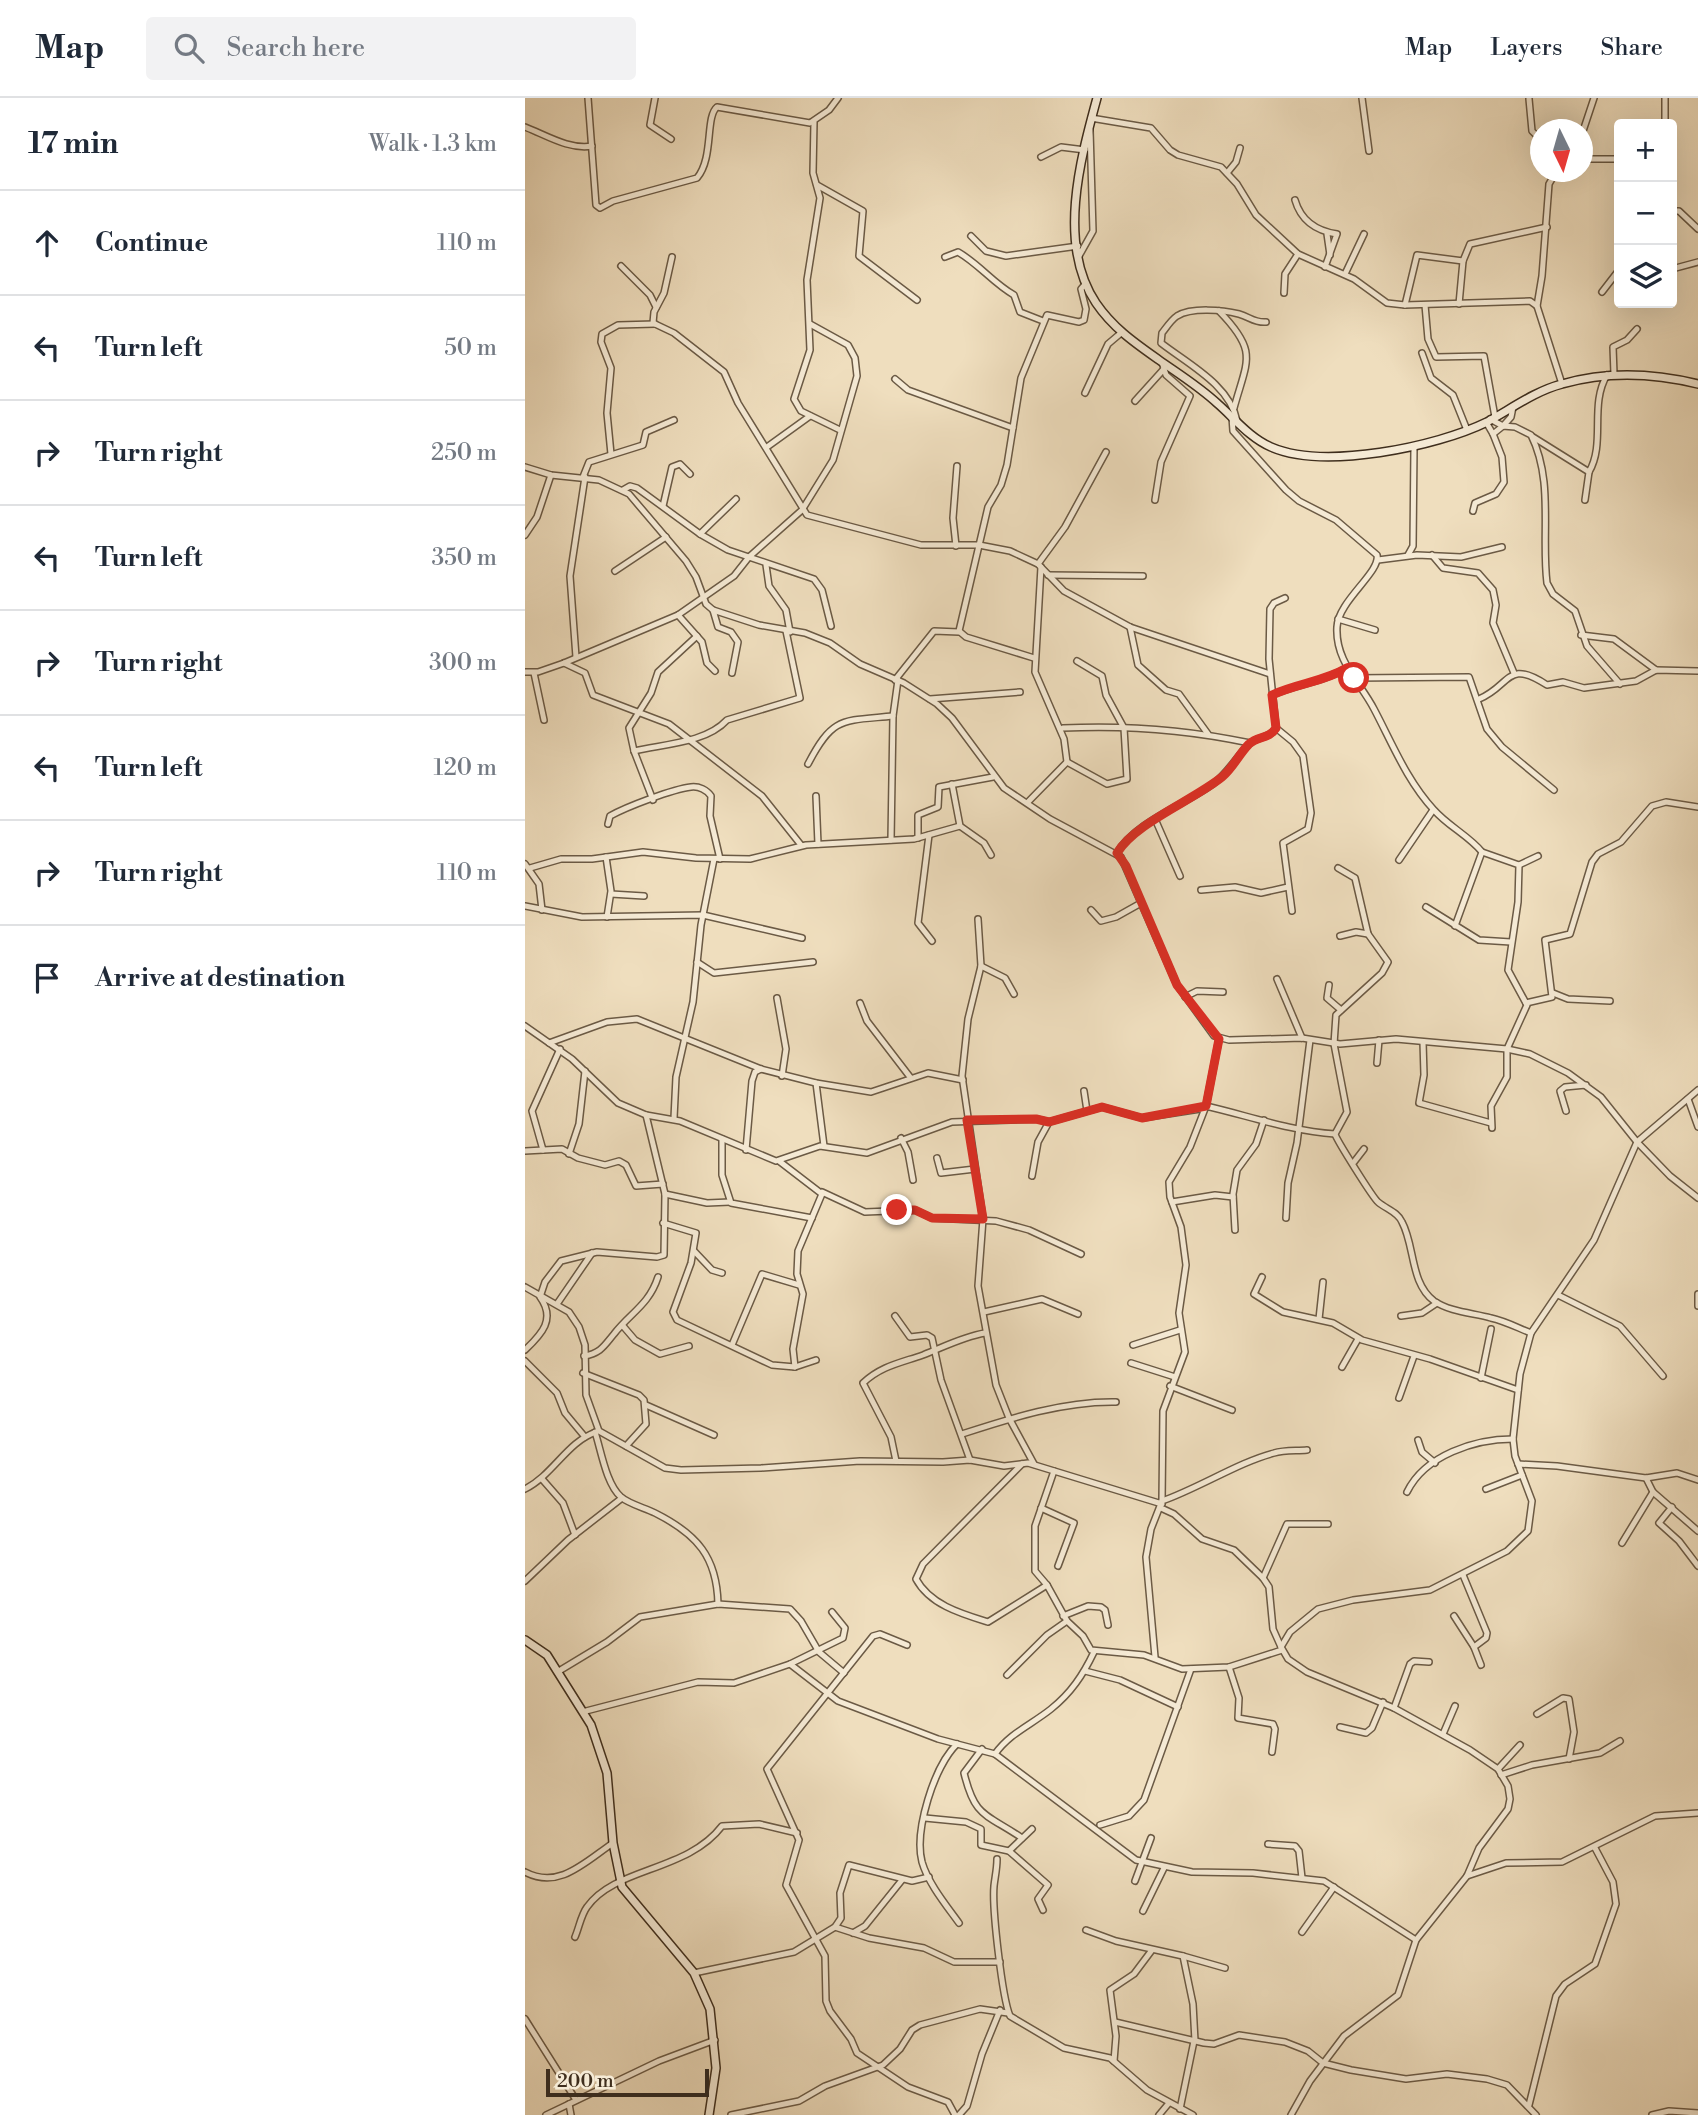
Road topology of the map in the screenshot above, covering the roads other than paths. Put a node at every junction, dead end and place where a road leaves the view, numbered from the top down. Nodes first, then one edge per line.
1 (588, 98) edge
2 (655, 98) edge
3 (838, 98) edge
4 (1097, 98) edge
5 (1362, 98) edge
6 (1594, 98) edge
7 (1665, 98) edge
8 (1529, 99) edge
9 (1531, 119) edge
10 (1587, 119) edge
11 (1665, 119) edge
12 (1091, 121) junction
13 (814, 122) junction
14 (525, 127) edge
15 (671, 139) dead end
16 (592, 146) junction
17 (1240, 148) dead end
18 (1085, 150) junction
19 (1369, 151) dead end
20 (1041, 156) dead end
21 (1593, 159) edge
22 (1614, 159) edge
23 (1227, 173) junction
24 (1550, 182) edge
25 (817, 185) junction
26 (1295, 200) dead end
27 (1677, 211) edge
28 (1547, 227) junction
29 (1698, 229) edge
30 (1327, 234) junction
31 (1364, 234) dead end
32 (971, 236) dead end
33 (1077, 246) junction
34 (1298, 254) junction
35 (1330, 255) junction
36 (1079, 256) junction
37 (671, 257) dead end
38 (945, 257) dead end
39 (1463, 261) junction
40 (1698, 262) edge
41 (621, 265) dead end
42 (1325, 267) junction
43 (1677, 268) edge
44 (1345, 274) junction
45 (1614, 276) edge
46 (1086, 283) junction
47 (1602, 292) dead end
48 (1284, 293) dead end
49 (917, 300) dead end
50 (1425, 304) junction
51 (1459, 304) junction
52 (1405, 306) junction
53 (1537, 306) junction
54 (656, 307) junction
55 (1219, 311) junction
56 (1044, 321) junction
57 (1266, 322) dead end
58 (655, 324) junction
59 (810, 324) junction
60 (1637, 329) dead end
61 (1121, 333) junction
62 (1422, 353) dead end
63 (1162, 366) junction
64 (1611, 375) junction
65 (895, 379) dead end
66 (1562, 384) junction
67 (1698, 384) edge
68 (1085, 393) dead end
69 (1135, 401) dead end
70 (1513, 407) junction
71 (1234, 415) junction
72 (810, 416) junction
73 (1490, 419) junction
74 (674, 420) dead end
75 (1503, 426) junction
76 (1013, 428) junction
77 (840, 430) junction
78 (1467, 430) junction
79 (1493, 434) junction
80 (1531, 435) junction
81 (767, 447) junction
82 (1414, 448) junction
83 (1107, 452) dead end
84 (611, 454) junction
85 (957, 466) dead end
86 (525, 467) edge
87 (1589, 472) junction
88 (690, 474) dead end
89 (551, 475) junction
90 (584, 477) junction
91 (623, 490) junction
92 (737, 499) dead end
93 (1154, 500) dead end
94 (1585, 500) dead end
95 (663, 506) junction
96 (802, 510) junction
97 (1473, 511) dead end
98 (699, 534) junction
99 (525, 535) edge
100 (666, 537) junction
101 (979, 545) junction
102 (956, 546) junction
103 (1502, 547) dead end
104 (735, 554) junction
105 (1407, 555) junction
106 (1431, 555) junction
107 (749, 557) junction
108 (1378, 560) junction
109 (765, 563) junction
110 (1039, 565) junction
111 (740, 569) junction
112 (615, 571) dead end
113 (1048, 575) junction
114 (1143, 576) dead end
115 (703, 596) junction
116 (1285, 598) dead end
117 (713, 610) junction
118 (678, 615) junction
119 (1338, 619) junction
120 (831, 626) dead end
121 (1130, 627) junction
122 (1375, 630) dead end
123 (788, 631) junction
124 (960, 632) junction
125 (1581, 635) junction
126 (697, 636) junction
127 (576, 657) junction
128 (1034, 658) junction
129 (1077, 661) dead end
130 (563, 663) junction
131 (1347, 668) junction
132 (1656, 670) junction
133 (715, 671) dead end
134 (1698, 671) edge
135 (525, 672) edge
136 (534, 673) junction
137 (732, 673) dead end
138 (1514, 673) junction
139 (1270, 674) junction
140 (1354, 678) junction
141 (897, 680) junction
142 (1620, 684) junction
143 (1020, 692) dead end
144 (1272, 695) junction
145 (930, 699) junction
146 (1479, 699) junction
147 (640, 712) junction
148 (893, 716) junction
149 (544, 720) dead end
150 (1063, 728) dead end
151 (1123, 728) junction
152 (1276, 728) junction
153 (1208, 734) junction
154 (690, 740) junction
155 (1250, 743) junction
156 (634, 751) junction
157 (1067, 762) junction
158 (808, 764) dead end
159 (993, 777) junction
160 (952, 784) junction
161 (1554, 790) dead end
162 (816, 796) dead end
163 (653, 800) junction
164 (1028, 802) junction
165 (1698, 807) edge
166 (1433, 810) junction
167 (1155, 819) junction
168 (608, 824) dead end
169 (960, 826) junction
170 (929, 835) junction
171 (918, 838) junction
172 (891, 840) junction
173 (818, 844) junction
174 (801, 845) junction
175 (1482, 852) junction
176 (1117, 853) junction
177 (991, 855) dead end
178 (1538, 856) dead end
179 (606, 857) junction
180 (717, 859) junction
181 (1399, 860) dead end
182 (1519, 865) junction
183 (528, 866) edge
184 (1338, 868) dead end
185 (1180, 876) dead end
186 (1288, 887) junction
187 (1201, 890) dead end
188 (611, 894) junction
189 (644, 895) dead end
190 (1141, 903) junction
191 (525, 906) edge
192 (1426, 907) dead end
193 (542, 910) junction
194 (1091, 910) dead end
195 (1292, 911) dead end
196 (703, 915) junction
197 (607, 917) junction
198 (978, 919) dead end
199 (1455, 926) junction
200 (1369, 933) junction
201 (1340, 936) dead end
202 (802, 938) dead end
203 (932, 941) dead end
204 (1511, 942) junction
205 (697, 962) junction
206 (813, 962) dead end
207 (981, 966) junction
208 (1277, 979) dead end
209 (1329, 985) dead end
210 (1223, 992) dead end
211 (1553, 993) junction
212 (1014, 995) dead end
213 (1185, 997) junction
214 (777, 998) dead end
215 (1610, 1001) dead end
216 (860, 1003) dead end
217 (1526, 1003) junction
218 (1341, 1010) junction
219 (525, 1027) edge
220 (686, 1038) junction
221 (1302, 1038) junction
222 (1219, 1039) junction
223 (1310, 1040) junction
224 (1379, 1040) junction
225 (1423, 1042) junction
226 (549, 1043) junction
227 (1334, 1044) junction
228 (560, 1049) junction
229 (1507, 1049) junction
230 (1377, 1063) dead end
231 (761, 1069) junction
232 (586, 1071) junction
233 (782, 1076) junction
234 (910, 1077) junction
235 (963, 1080) junction
236 (816, 1083) junction
237 (1586, 1084) junction
238 (1698, 1090) edge
239 (1084, 1091) dead end
240 (1688, 1099) junction
241 (1206, 1106) junction
242 (1087, 1111) junction
243 (1566, 1111) dead end
244 (528, 1112) edge
245 (646, 1115) junction
246 (674, 1118) junction
247 (967, 1120) junction
248 (1264, 1120) junction
249 (1049, 1122) junction
250 (525, 1123) edge
251 (535, 1125) junction
252 (1698, 1127) edge
253 (1298, 1132) junction
254 (1335, 1134) junction
255 (901, 1138) junction
256 (722, 1139) junction
257 (1637, 1142) junction
258 (824, 1146) junction
259 (1364, 1149) dead end
260 (543, 1150) junction
261 (746, 1150) junction
262 (525, 1151) edge
263 (569, 1154) junction
264 (937, 1158) dead end
265 (779, 1161) junction
266 (1354, 1162) junction
267 (975, 1169) junction
268 (1032, 1176) dead end
269 (913, 1180) dead end
270 (663, 1184) junction
271 (822, 1192) junction
272 (665, 1194) junction
273 (1233, 1197) junction
274 (1698, 1198) edge
275 (730, 1202) junction
276 (1172, 1202) junction
277 (812, 1218) junction
278 (1286, 1218) dead end
279 (983, 1219) junction
280 (663, 1223) junction
281 (1235, 1230) dead end
282 (694, 1251) junction
283 (592, 1253) junction
284 (1081, 1254) dead end
285 (722, 1273) dead end
286 (659, 1277) dead end
287 (1262, 1277) dead end
288 (1323, 1282) dead end
289 (800, 1285) junction
290 (525, 1287) edge
291 (1698, 1294) edge
292 (1558, 1295) junction
293 (541, 1297) junction
294 (1437, 1303) junction
295 (557, 1304) junction
296 (1698, 1306) edge
297 (984, 1312) junction
298 (1078, 1314) dead end
299 (895, 1316) dead end
300 (1401, 1316) dead end
301 (1319, 1319) junction
302 (623, 1326) junction
303 (1491, 1329) dead end
304 (1180, 1330) junction
305 (985, 1333) junction
306 (1531, 1333) junction
307 (1358, 1339) junction
308 (732, 1345) junction
309 (1133, 1345) dead end
310 (689, 1346) dead end
311 (525, 1350) edge
312 (934, 1350) junction
313 (584, 1356) junction
314 (1414, 1356) junction
315 (816, 1360) dead end
316 (525, 1361) edge
317 (1131, 1363) dead end
318 (795, 1367) junction
319 (1342, 1367) dead end
320 (583, 1373) junction
321 (1663, 1376) dead end
322 (1175, 1377) junction
323 (1481, 1378) junction
324 (1170, 1386) junction
325 (1518, 1390) junction
326 (1399, 1398) dead end
327 (1116, 1402) dead end
328 (646, 1405) junction
329 (1232, 1410) dead end
330 (1009, 1418) junction
331 (597, 1431) junction
332 (962, 1434) junction
333 (714, 1435) dead end
334 (585, 1437) junction
335 (1513, 1439) junction
336 (1418, 1440) dead end
337 (626, 1446) junction
338 (1307, 1450) dead end
339 (969, 1460) junction
340 (896, 1461) junction
341 (1435, 1463) junction
342 (1022, 1464) junction
343 (1034, 1464) junction
344 (1518, 1464) junction
345 (1054, 1471) junction
346 (1522, 1475) junction
347 (1646, 1478) junction
348 (542, 1479) junction
349 (1698, 1480) edge
350 (525, 1489) edge
351 (1486, 1489) dead end
352 (1407, 1492) dead end
353 (1653, 1492) junction
354 (622, 1498) junction
355 (1162, 1504) junction
356 (1671, 1507) junction
357 (1041, 1508) junction
358 (1328, 1524) dead end
359 (1698, 1531) edge
360 (575, 1535) junction
361 (1622, 1543) dead end
362 (1058, 1566) dead end
363 (1698, 1566) edge
364 (1463, 1575) junction
365 (526, 1578) edge
366 (1263, 1578) junction
367 (1047, 1585) junction
368 (718, 1604) junction
369 (832, 1612) dead end
370 (1454, 1616) dead end
371 (1065, 1619) junction
372 (1108, 1625) dead end
373 (525, 1640) edge
374 (907, 1645) dead end
375 (1473, 1647) junction
376 (1281, 1648) junction
377 (819, 1652) junction
378 (1094, 1652) junction
379 (1154, 1657) junction
380 (1429, 1662) dead end
381 (790, 1664) junction
382 (1481, 1665) dead end
383 (1229, 1667) junction
384 (1191, 1669) junction
385 (559, 1671) junction
386 (1085, 1671) junction
387 (844, 1673) junction
388 (1007, 1675) dead end
389 (828, 1695) junction
390 (1383, 1702) junction
391 (1455, 1706) dead end
392 (1178, 1707) junction
393 (1394, 1707) junction
394 (586, 1712) junction
395 (1537, 1714) dead end
396 (1340, 1727) dead end
397 (1443, 1734) junction
398 (1620, 1741) dead end
399 (957, 1744) junction
400 (1520, 1745) dead end
401 (982, 1749) junction
402 (1272, 1752) dead end
403 (995, 1754) junction
404 (1569, 1759) junction
405 (1500, 1772) junction
406 (1698, 1813) edge
407 (925, 1818) junction
408 (1100, 1825) dead end
409 (1032, 1829) dead end
410 (797, 1833) junction
411 (1022, 1838) junction
412 (1151, 1839) dead end
413 (613, 1843) junction
414 (1268, 1844) dead end
415 (1595, 1848) junction
416 (1009, 1852) junction
417 (997, 1860) dead end
418 (1143, 1863) junction
419 (1164, 1868) junction
420 (525, 1872) edge
421 (1467, 1876) junction
422 (929, 1877) junction
423 (1302, 1878) junction
424 (902, 1880) junction
425 (1135, 1881) dead end
426 (620, 1882) junction
427 (1334, 1887) junction
428 (1043, 1910) dead end
429 (1143, 1911) dead end
430 (959, 1923) dead end
431 (835, 1927) junction
432 (1086, 1930) dead end
433 (1302, 1932) dead end
434 (853, 1933) junction
435 (575, 1937) dead end
436 (817, 1939) junction
437 (1416, 1940) junction
438 (1152, 1950) junction
439 (1183, 1956) junction
440 (1000, 1962) junction
441 (1225, 1968) dead end
442 (694, 1973) junction
443 (1000, 2010) junction
444 (1008, 2012) junction
445 (525, 2019) edge
446 (1115, 2022) junction
447 (715, 2040) junction
448 (1194, 2041) junction
449 (1114, 2061) junction
450 (1324, 2063) junction
451 (878, 2067) junction
452 (576, 2100) junction
453 (1169, 2103) junction
454 (569, 2104) junction
455 (1529, 2105) junction
456 (1180, 2109) junction
457 (1698, 2113) edge
458 (546, 2115) edge
459 (571, 2115) edge
460 (709, 2115) edge
461 (731, 2115) edge
462 (957, 2115) edge
463 (1159, 2115) edge
464 (1193, 2115) edge
465 (1291, 2115) edge
466 (1536, 2115) edge
467 (1652, 2115) edge

1 - 16 street
2 - 15 street
3 - 13 street
4 - 12 street
5 - 19 street
6 - 10 street
7 - 11 street
8 - 9 street
12 - 18 street
12 - 23 street
12 - 36 street
13 - 16 street
13 - 25 street
14 - 16 street
17 - 23 street
18 - 20 street
18 - 33 street
21 - 22 street
23 - 34 street
24 - 28 street
25 - 49 street
25 - 59 street
26 - 30 street
27 - 29 street
28 - 39 street
28 - 53 street
30 - 35 street
30 - 35 street
31 - 44 street
32 - 33 street
33 - 36 street
34 - 42 street
34 - 48 street
35 - 42 street
36 - 46 street
37 - 54 street
38 - 56 street
39 - 51 street
39 - 52 street
40 - 43 street
41 - 54 street
42 - 44 street
44 - 52 street
45 - 47 street
46 - 56 street
46 - 61 street
50 - 51 street
50 - 52 street
50 - 73 street
51 - 53 street
53 - 66 street
54 - 58 street
55 - 57 street
55 - 71 street
55 - 71 street
56 - 76 street
58 - 81 street
58 - 84 street
59 - 72 street
59 - 77 street
60 - 64 street
61 - 63 street
61 - 68 street
62 - 78 street
63 - 69 street
63 - 71 street
63 - 93 street
64 - 66 street
64 - 67 street
64 - 87 street
65 - 76 street
66 - 70 street
70 - 73 street
70 - 75 street
71 - 82 street
71 - 108 street
72 - 77 street
72 - 81 street
73 - 75 street
73 - 78 street
73 - 79 street
74 - 84 street
75 - 79 street
75 - 80 street
76 - 101 street
77 - 96 street
78 - 82 street
79 - 97 street
80 - 87 street
80 - 125 street
81 - 96 street
82 - 105 street
83 - 110 street
84 - 90 street
85 - 102 street
86 - 89 street
87 - 94 street
88 - 95 street
89 - 90 street
89 - 99 street
90 - 91 street
90 - 127 street
91 - 95 street
91 - 100 street
92 - 98 street
95 - 98 street
96 - 102 street
96 - 107 street
98 - 104 street
100 - 112 street
100 - 115 street
101 - 102 street
101 - 110 street
101 - 124 street
103 - 106 street
104 - 107 street
104 - 111 street
105 - 106 street
105 - 108 street
106 - 138 street
107 - 109 street
107 - 111 street
108 - 119 street
109 - 120 street
109 - 123 street
110 - 113 street
110 - 128 street
111 - 115 street
113 - 114 street
113 - 121 street
115 - 117 street
115 - 118 street
116 - 139 street
117 - 123 street
117 - 137 street
118 - 126 street
118 - 127 street
119 - 122 street
119 - 131 street
121 - 139 street
121 - 153 street
123 - 141 street
123 - 154 street
124 - 128 street
124 - 141 street
125 - 132 street
125 - 142 street
126 - 133 street
126 - 147 street
127 - 130 street
128 - 157 street
129 - 151 street
130 - 136 street
130 - 147 street
131 - 140 street
131 - 144 street
132 - 134 street
132 - 142 street
135 - 136 street
136 - 149 street
138 - 142 street
138 - 146 street
139 - 144 street
140 - 146 street
140 - 166 street
141 - 145 street
141 - 148 street
143 - 145 street
144 - 152 street
145 - 159 street
146 - 161 street
147 - 154 street
147 - 156 street
148 - 158 street
148 - 172 street
150 - 151 street
151 - 153 street
151 - 157 street
152 - 155 street
152 - 186 street
153 - 155 street
154 - 156 street
154 - 174 street
155 - 167 street
156 - 163 street
157 - 164 street
159 - 160 street
159 - 164 street
160 - 169 street
160 - 171 street
162 - 173 street
163 - 168 street
163 - 180 street
164 - 176 street
165 - 211 street
166 - 175 street
166 - 181 street
167 - 176 street
167 - 185 street
169 - 170 street
169 - 177 street
170 - 171 street
170 - 203 street
171 - 172 street
172 - 173 street
173 - 174 street
174 - 180 street
175 - 182 street
175 - 199 street
176 - 190 street
178 - 182 street
179 - 180 street
179 - 183 street
179 - 188 street
180 - 196 street
182 - 204 street
183 - 193 street
184 - 200 street
186 - 187 street
186 - 195 street
188 - 189 street
188 - 197 street
190 - 194 street
190 - 213 street
191 - 193 street
192 - 199 street
193 - 197 street
196 - 197 street
196 - 202 street
196 - 205 street
198 - 207 street
199 - 204 street
200 - 201 street
200 - 218 street
204 - 217 street
205 - 206 street
205 - 220 street
207 - 212 street
207 - 235 street
208 - 221 street
209 - 218 street
210 - 213 street
211 - 215 street
211 - 217 street
213 - 222 street
214 - 233 street
216 - 234 street
217 - 229 street
218 - 227 street
219 - 226 street
220 - 226 street
220 - 231 street
220 - 246 street
221 - 222 street
221 - 223 street
222 - 241 street
223 - 227 street
223 - 253 street
224 - 225 street
224 - 227 street
224 - 230 street
225 - 229 street
225 - 229 street
226 - 228 street
227 - 254 street
228 - 232 street
228 - 244 street
229 - 237 street
231 - 233 street
231 - 261 street
232 - 245 street
232 - 263 street
233 - 236 street
234 - 235 street
234 - 236 street
235 - 247 street
236 - 258 street
237 - 243 street
237 - 257 street
238 - 240 street
239 - 242 street
240 - 252 street
240 - 257 street
241 - 242 street
241 - 248 street
241 - 276 street
242 - 249 street
244 - 251 street
245 - 246 street
245 - 270 street
246 - 256 street
247 - 249 street
247 - 255 street
247 - 267 street
248 - 253 street
248 - 273 street
249 - 268 street
250 - 251 street
251 - 260 street
253 - 254 street
253 - 278 street
254 - 266 street
255 - 258 street
255 - 269 street
256 - 261 street
256 - 275 street
257 - 274 street
257 - 292 street
258 - 265 street
259 - 266 street
260 - 262 street
260 - 263 street
261 - 265 street
263 - 270 street
264 - 267 street
265 - 271 street
266 - 294 street
267 - 279 street
270 - 272 street
271 - 277 street
271 - 279 street
272 - 275 street
272 - 280 street
273 - 276 street
273 - 281 street
275 - 277 street
276 - 304 street
277 - 289 street
279 - 284 street
279 - 297 street
280 - 282 street
280 - 283 street
282 - 285 street
282 - 308 street
283 - 293 street
283 - 295 street
286 - 302 street
287 - 301 street
288 - 301 street
289 - 308 street
289 - 318 street
290 - 293 street
291 - 296 street
292 - 306 street
292 - 321 street
293 - 295 street
293 - 311 street
294 - 300 street
294 - 306 street
295 - 313 street
297 - 298 street
297 - 305 street
299 - 312 street
301 - 307 street
302 - 310 street
302 - 313 street
303 - 323 street
304 - 309 street
304 - 322 street
305 - 312 street
305 - 330 street
306 - 325 street
307 - 314 street
307 - 319 street
308 - 318 street
312 - 332 street
312 - 340 street
313 - 320 street
314 - 323 street
314 - 326 street
315 - 318 street
316 - 334 street
317 - 322 street
320 - 328 street
320 - 331 street
322 - 324 street
323 - 325 street
324 - 329 street
324 - 355 street
325 - 335 street
327 - 330 street
328 - 333 street
328 - 337 street
330 - 332 street
330 - 343 street
331 - 334 street
331 - 337 street
331 - 354 street
332 - 339 street
334 - 348 street
335 - 341 street
335 - 344 street
336 - 341 street
337 - 340 street
338 - 355 street
339 - 340 street
339 - 342 street
341 - 352 street
342 - 343 street
342 - 367 street
343 - 345 street
344 - 346 street
344 - 347 street
345 - 355 street
345 - 357 street
346 - 351 street
346 - 364 street
347 - 349 street
347 - 353 street
348 - 350 street
348 - 360 street
353 - 356 street
353 - 361 street
354 - 360 street
354 - 368 street
355 - 366 street
355 - 379 street
356 - 359 street
356 - 363 street
357 - 362 street
357 - 367 street
358 - 366 street
360 - 365 street
364 - 375 street
364 - 376 street
366 - 376 street
367 - 371 street
368 - 377 street
368 - 385 street
369 - 377 street
370 - 375 street
371 - 372 street
371 - 378 street
371 - 388 street
373 - 385 street
374 - 387 street
375 - 382 street
376 - 383 street
376 - 390 street
377 - 381 street
377 - 387 street
378 - 379 street
378 - 386 street
379 - 384 street
380 - 393 street
381 - 389 street
381 - 394 street
383 - 384 street
383 - 402 street
384 - 392 street
385 - 394 street
386 - 392 street
386 - 403 street
387 - 389 street
389 - 399 street
389 - 410 street
390 - 393 street
390 - 396 street
391 - 397 street
392 - 408 street
393 - 397 street
394 - 413 street
395 - 404 street
397 - 405 street
398 - 404 street
399 - 401 street
399 - 407 street
400 - 405 street
401 - 403 street
401 - 411 street
403 - 418 street
404 - 405 street
405 - 421 street
406 - 415 street
407 - 416 street
407 - 422 street
409 - 411 street
410 - 426 street
410 - 436 street
411 - 416 street
412 - 418 street
413 - 420 street
413 - 426 street
414 - 423 street
415 - 421 street
415 - 455 street
416 - 428 street
417 - 440 street
418 - 419 street
418 - 425 street
419 - 423 street
419 - 429 street
421 - 437 street
422 - 424 street
422 - 430 street
423 - 427 street
424 - 431 street
424 - 434 street
426 - 435 street
426 - 442 street
427 - 433 street
427 - 437 street
431 - 434 street
431 - 436 street
432 - 438 street
434 - 440 street
436 - 442 street
436 - 451 street
437 - 450 street
438 - 439 street
438 - 446 street
439 - 441 street
439 - 448 street
440 - 444 street
442 - 447 street
443 - 444 street
443 - 451 street
443 - 462 street
444 - 449 street
445 - 452 street
446 - 448 street
446 - 449 street
447 - 452 street
447 - 460 street
448 - 450 street
448 - 456 street
449 - 453 street
450 - 455 street
450 - 465 street
451 - 461 street
451 - 462 street
452 - 454 street
453 - 456 street
453 - 463 street
454 - 458 street
454 - 459 street
455 - 466 street
456 - 464 street
457 - 467 street

